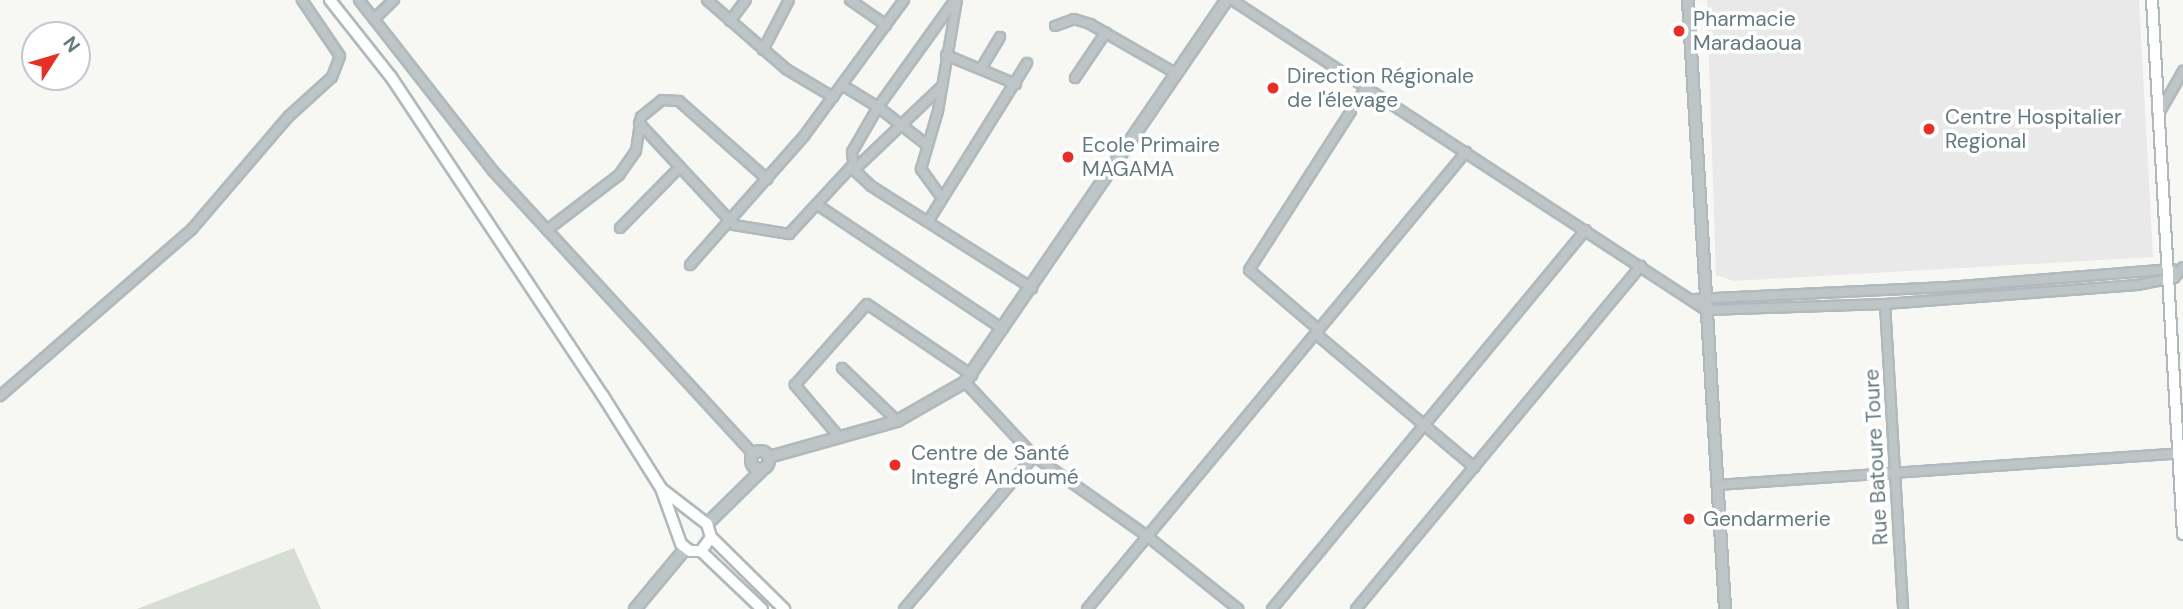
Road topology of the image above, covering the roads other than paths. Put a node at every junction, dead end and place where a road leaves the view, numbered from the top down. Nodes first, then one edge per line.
1 (302, 0) edge
2 (330, 0) edge
3 (359, 0) edge
4 (394, 0) edge
5 (707, 0) edge
6 (746, 0) edge
7 (789, 0) edge
8 (850, 0) edge
9 (904, 0) edge
10 (956, 0) edge
11 (1230, 0) edge
12 (1688, 0) edge
13 (2152, 0) edge
14 (374, 19) junction
15 (730, 21) junction
16 (886, 25) junction
17 (1055, 26) dead end
18 (1106, 32) junction
19 (1000, 37) dead end
20 (763, 50) junction
21 (946, 55) junction
22 (1027, 62) dead end
23 (982, 67) junction
24 (2183, 71) edge
25 (1177, 74) junction
26 (1075, 78) dead end
27 (1016, 84) junction
28 (842, 85) junction
29 (940, 88) junction
30 (1366, 88) junction
31 (833, 97) junction
32 (878, 107) junction
33 (2158, 115) junction
34 (638, 123) junction
35 (901, 124) junction
36 (927, 145) junction
37 (1465, 152) junction
38 (678, 169) junction
39 (852, 169) junction
40 (767, 179) junction
41 (942, 198) junction
42 (819, 206) junction
43 (929, 220) junction
44 (729, 222) junction
45 (620, 228) dead end
46 (547, 230) junction
47 (1586, 230) junction
48 (690, 265) dead end
49 (1641, 266) junction
50 (2182, 269) edge
51 (2167, 276) junction
52 (2077, 278) junction
53 (1032, 288) junction
54 (2077, 290) junction
55 (1705, 296) junction
56 (1694, 299) junction
57 (1885, 303) junction
58 (1706, 310) junction
59 (1003, 329) junction
60 (1317, 332) junction
61 (842, 368) dead end
62 (968, 379) junction
63 (0, 396) edge
64 (897, 421) junction
65 (1425, 426) junction
66 (840, 438) junction
67 (2181, 453) edge
68 (1034, 456) junction
69 (753, 459) junction
70 (767, 462) junction
71 (1474, 467) junction
72 (1892, 471) junction
73 (1717, 485) junction
74 (661, 488) junction
75 (743, 490) junction
76 (2182, 512) edge
77 (702, 522) junction
78 (679, 532) junction
79 (2183, 534) edge
80 (1147, 536) junction
81 (711, 537) junction
82 (685, 548) junction
83 (701, 551) junction
84 (635, 609) edge
85 (762, 609) edge
86 (784, 609) edge
87 (904, 609) edge
88 (1087, 609) edge
89 (1238, 609) edge
90 (1272, 609) edge
91 (1356, 609) edge
92 (1725, 609) edge
93 (1903, 609) edge

1 - 63 street
2 - 74 main road
3 - 14 street
4 - 14 street
5 - 15 street
6 - 15 street
7 - 20 street
8 - 16 street
9 - 16 street
10 - 21 street
10 - 32 street
11 - 25 street
11 - 30 street
12 - 55 street
13 - 33 main road
14 - 46 street
15 - 20 street
16 - 28 street
17 - 18 street
18 - 25 street
18 - 26 street
19 - 23 street
20 - 31 street
21 - 23 street
21 - 29 street
22 - 27 street
23 - 27 street
24 - 33 street
25 - 53 street
27 - 41 street
28 - 31 street
28 - 32 street
29 - 35 street
29 - 36 street
30 - 37 street
30 - 60 street
31 - 40 street
32 - 35 street
32 - 39 street
33 - 51 main road
34 - 38 street
34 - 40 street
34 - 46 street
35 - 36 street
35 - 39 street
36 - 41 street
37 - 47 street
37 - 60 street
38 - 44 street
38 - 45 street
39 - 42 street
39 - 43 street
40 - 44 street
41 - 43 street
42 - 44 street
42 - 59 street
43 - 53 street
44 - 48 street
46 - 69 street
47 - 49 street
47 - 65 street
49 - 56 street
49 - 71 street
50 - 51 street
51 - 52 street
51 - 54 street
51 - 67 main road
52 - 54 street
52 - 55 street
53 - 59 street
54 - 57 street
55 - 56 street
55 - 58 street
56 - 58 street
57 - 58 street
57 - 72 street, Rue Batoure Toure
58 - 73 street
59 - 62 street
60 - 65 street
60 - 80 street
61 - 64 street
62 - 64 street
62 - 66 street
62 - 68 street
64 - 66 street
65 - 71 street
65 - 90 street
66 - 70 street
67 - 72 street
67 - 76 main road
68 - 80 street
68 - 87 street
69 - 70 street
69 - 70 street
69 - 75 street
70 - 75 street
71 - 91 street
72 - 73 street
72 - 93 street, Rue Batoure Toure
73 - 92 street
74 - 77 main road
74 - 78 main road
75 - 77 street
76 - 79 main road
77 - 78 main road
77 - 81 main road
78 - 82 main road
80 - 88 street
80 - 89 street
81 - 83 main road
81 - 86 main road
82 - 83 main road
82 - 84 street
83 - 85 main road

